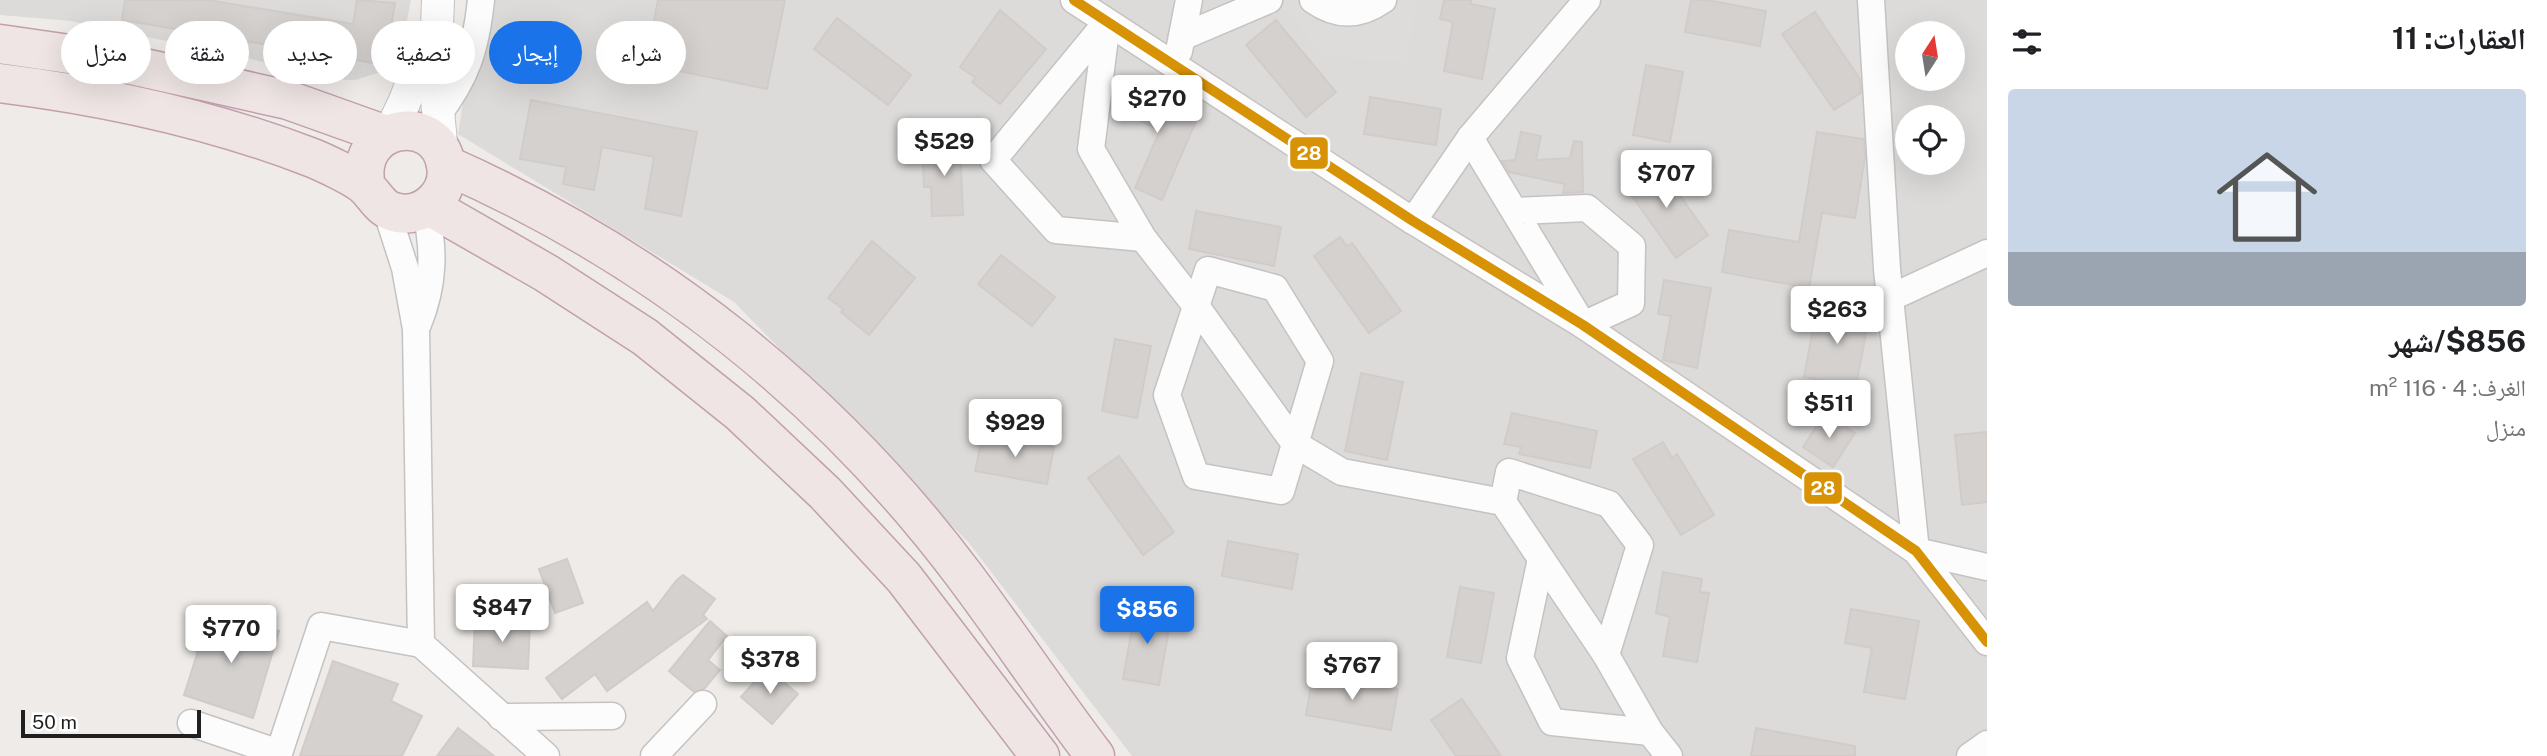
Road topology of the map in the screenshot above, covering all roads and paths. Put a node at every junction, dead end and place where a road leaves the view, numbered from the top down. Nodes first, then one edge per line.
1 (481, 0) edge
2 (1074, 0) edge
3 (1189, 0) edge
4 (1269, 0) edge
5 (1313, 0) edge
6 (1383, 0) edge
7 (1587, 0) edge
8 (1871, 0) edge
9 (437, 3) edge
10 (1107, 22) junction
11 (1182, 37) junction
12 (0, 44) edge
13 (1176, 66) junction
14 (0, 83) edge
15 (437, 116) junction
16 (387, 134) junction
17 (1470, 138) junction
18 (444, 159) junction
19 (376, 198) junction
20 (427, 208) junction
21 (1515, 211) junction
22 (1413, 221) junction
23 (1143, 238) junction
24 (1987, 253) edge
25 (1890, 298) junction
26 (1196, 306) junction
27 (1583, 325) junction
28 (416, 329) junction
29 (1295, 444) junction
30 (1503, 502) junction
31 (1916, 551) junction
32 (1541, 559) junction
33 (1987, 566) edge
34 (1987, 642) edge
35 (421, 644) junction
36 (1606, 655) junction
37 (703, 704) dead end
38 (612, 716) dead end
39 (501, 718) junction
40 (191, 723) dead end
41 (1650, 732) junction
42 (1987, 744) edge
43 (278, 755) edge
44 (546, 756) edge
45 (654, 756) edge
46 (1040, 756) edge
47 (1094, 756) edge
48 (1669, 756) edge
49 (1970, 756) edge

1 - 15 street
2 - 10 street
3 - 11 street
4 - 11 street
5 - 6 street
7 - 17 street
8 - 25 street
9 - 15 street
9 - 16 street
10 - 13 street
10 - 23 street
10 - 23 street
11 - 13 street
12 - 16 highway
13 - 22 street
14 - 19 highway
15 - 18 street
16 - 18 highway
16 - 19 highway
17 - 21 street
17 - 22 street
18 - 20 highway
18 - 47 highway
19 - 20 highway
19 - 28 street
20 - 28 street
20 - 46 highway
21 - 27 street
21 - 27 street
22 - 27 street
23 - 26 street
24 - 25 street
25 - 31 street
26 - 29 street
26 - 29 street
26 - 29 street
27 - 31 street
28 - 35 street
29 - 30 street
30 - 32 street
30 - 36 street
31 - 33 street
31 - 34 street
32 - 36 street
32 - 41 street
35 - 39 street
35 - 43 street
36 - 41 street
37 - 45 street
38 - 39 street
39 - 44 street
40 - 43 street
41 - 48 street
42 - 49 street

